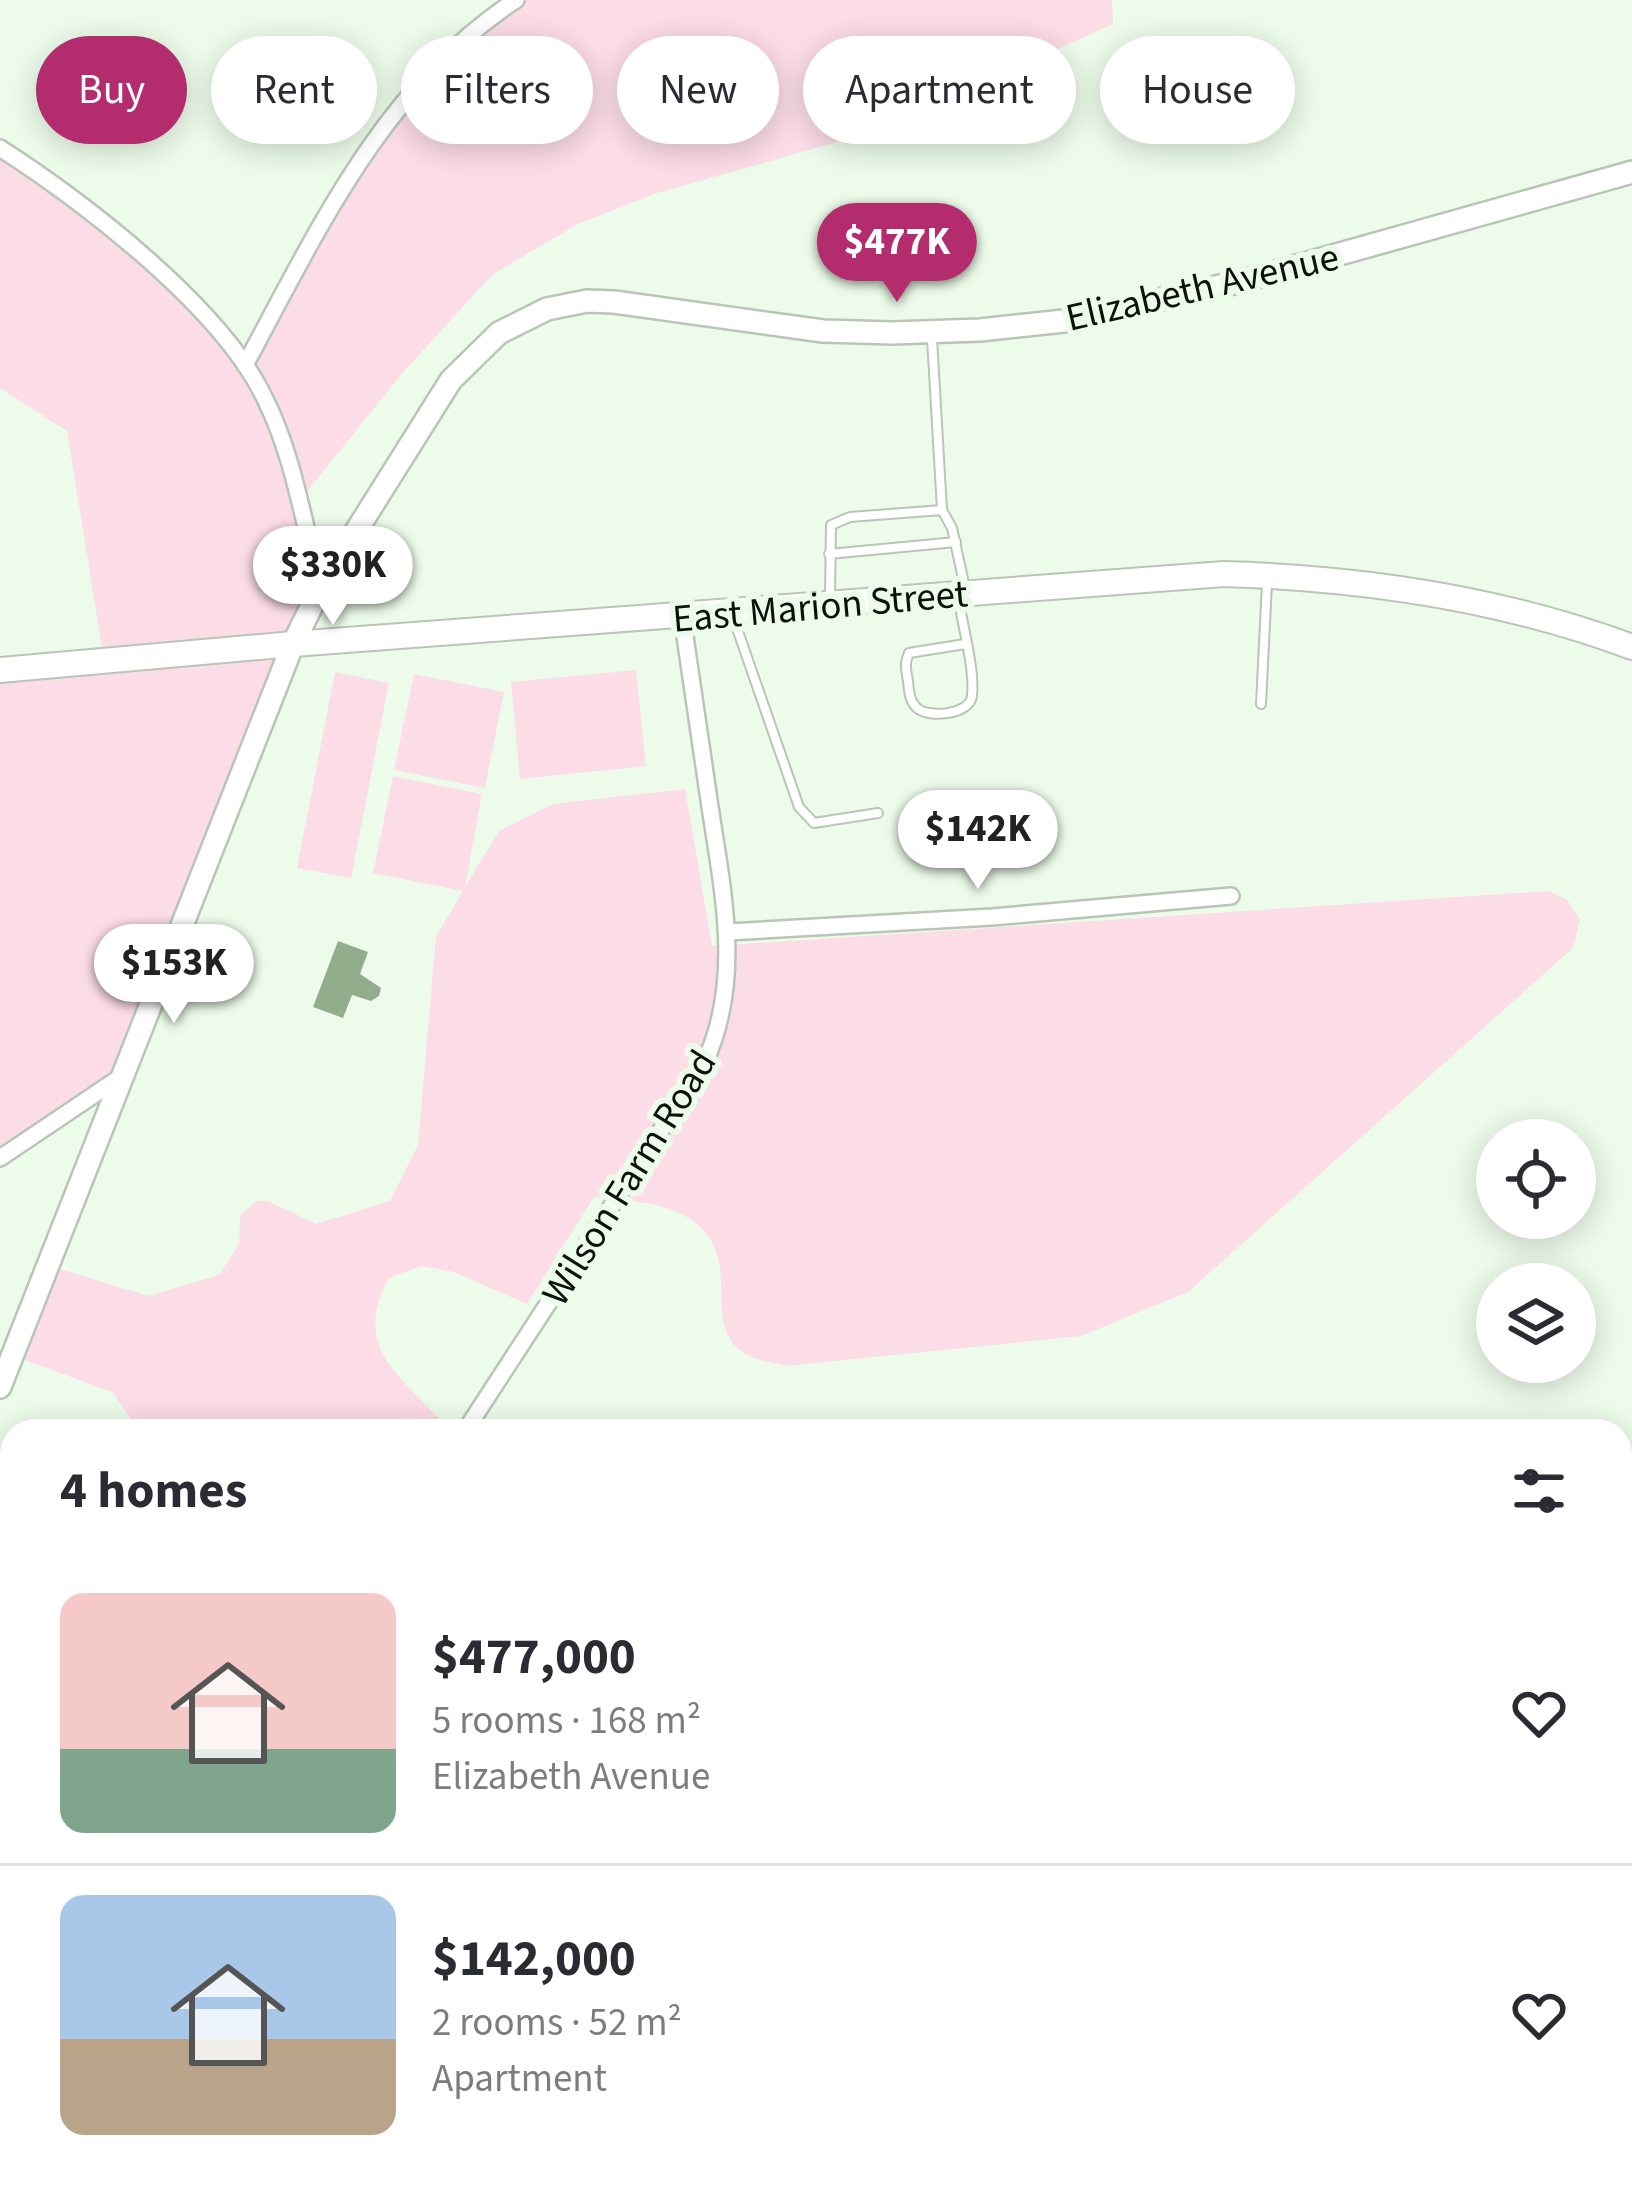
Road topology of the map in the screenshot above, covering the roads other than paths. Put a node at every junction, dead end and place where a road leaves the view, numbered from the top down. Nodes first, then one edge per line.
1 (516, 0) edge
2 (0, 148) edge
3 (1632, 172) edge
4 (932, 332) junction
5 (245, 365) junction
6 (942, 510) junction
7 (956, 542) junction
8 (829, 554) junction
9 (1267, 575) junction
10 (321, 586) junction
11 (962, 593) junction
12 (830, 604) junction
13 (732, 612) junction
14 (682, 616) junction
15 (293, 644) junction
16 (965, 644) junction
17 (1632, 646) edge
18 (0, 670) edge
19 (1262, 704) dead end
20 (878, 813) dead end
21 (1231, 896) dead end
22 (728, 932) junction
23 (124, 1074) junction
24 (0, 1158) edge
25 (0, 1387) edge
26 (473, 1419) edge

1 - 5 street
2 - 5 street
3 - 4 street, Elizabeth Avenue
4 - 6 lane
4 - 10 street, Elizabeth Avenue
5 - 10 street
6 - 7 lane
6 - 8 lane
7 - 8 lane
7 - 11 lane
8 - 12 lane
9 - 11 main road, East Marion Street
9 - 17 main road, East Marion Street
9 - 19 lane
10 - 15 street, Elizabeth Avenue
11 - 12 main road, East Marion Street
11 - 16 lane
12 - 13 main road, East Marion Street
13 - 14 main road, East Marion Street
13 - 20 lane
14 - 15 main road, East Marion Street
14 - 22 street, Wilson Farm Road
15 - 18 main road, East Marion Street
15 - 23 street, Elizabeth Avenue
16 - 16 lane
21 - 22 street
22 - 26 street, Wilson Farm Road
23 - 24 street
23 - 25 street, Elizabeth Avenue

